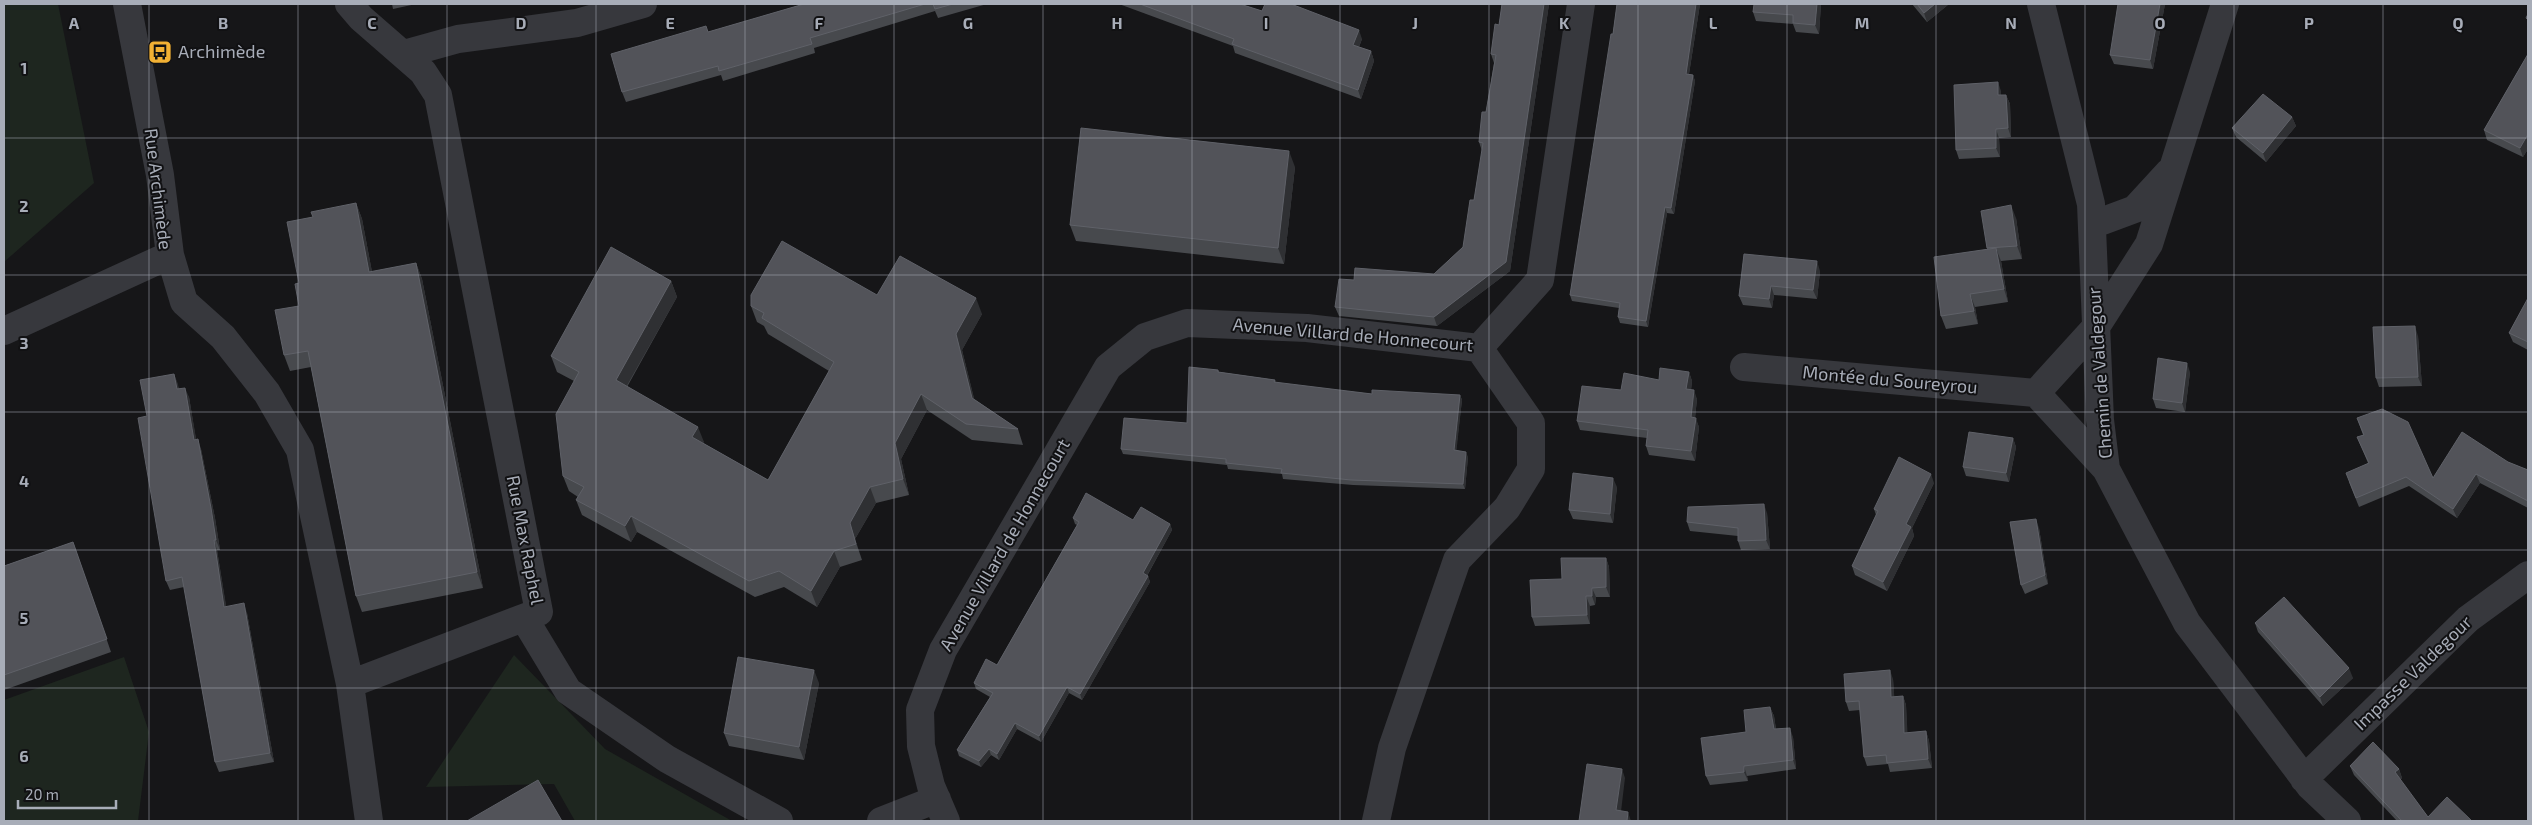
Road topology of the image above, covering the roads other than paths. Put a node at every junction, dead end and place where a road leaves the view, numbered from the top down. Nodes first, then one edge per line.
1 (127, 4) edge
2 (349, 4) edge
3 (643, 4) edge
4 (1581, 4) edge
5 (2041, 4) edge
6 (2225, 4) edge
7 (404, 54) junction
8 (2174, 167) junction
9 (2092, 226) junction
10 (170, 256) junction
11 (2096, 328) junction
12 (4, 331) edge
13 (1478, 348) junction
14 (1744, 367) dead end
15 (2036, 393) junction
16 (2106, 469) junction
17 (2528, 575) edge
18 (524, 618) junction
19 (350, 684) junction
20 (2304, 779) junction
21 (941, 810) edge
22 (369, 821) edge
23 (779, 821) edge
24 (881, 821) edge
25 (1376, 821) edge
26 (2347, 821) edge

1 - 10 street, Rue Archimède
2 - 7 street
3 - 7 street
4 - 13 street, Avenue Villard de Honnecourt
5 - 9 street, Chemin de Valdegour
6 - 8 street
7 - 18 street, Rue Max Raphel
8 - 9 street
8 - 11 street
9 - 11 street, Chemin de Valdegour
10 - 12 street, Rue Archimède
10 - 19 street
11 - 15 street
11 - 16 street, Chemin de Valdegour
13 - 21 street, Avenue Villard de Honnecourt
13 - 25 street
14 - 15 street, Montée du Soureyrou
15 - 16 street
16 - 20 street, Chemin de Valdegour
17 - 20 street, Impasse Valdegour
18 - 19 street, Rue Max Raphel
18 - 23 street
19 - 22 street
20 - 26 street, Chemin de Valdegour
21 - 24 street

